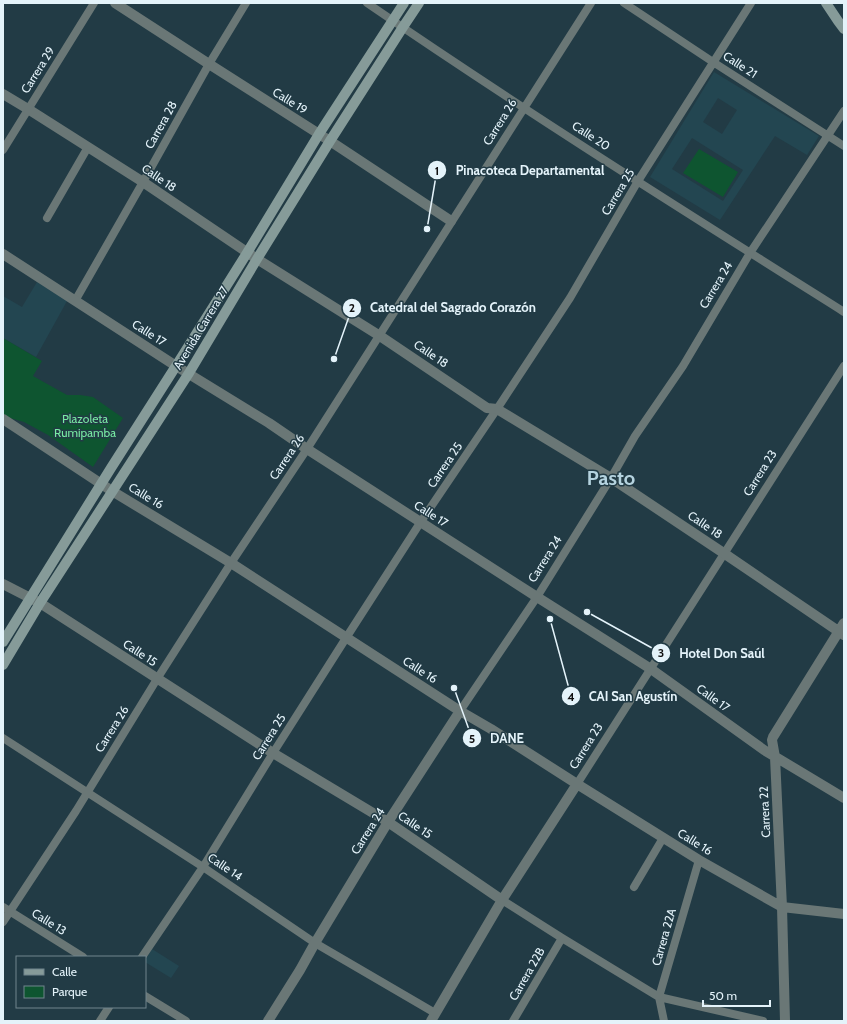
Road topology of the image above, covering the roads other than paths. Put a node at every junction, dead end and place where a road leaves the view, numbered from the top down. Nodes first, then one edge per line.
1 (94, 3) edge
2 (115, 3) edge
3 (246, 3) edge
4 (367, 3) edge
5 (404, 3) edge
6 (419, 3) edge
7 (591, 3) edge
8 (624, 3) edge
9 (750, 3) edge
10 (826, 3) edge
11 (392, 20) junction
12 (403, 27) junction
13 (844, 29) edge
14 (713, 62) junction
15 (209, 64) junction
16 (3, 94) edge
17 (524, 107) junction
18 (28, 109) junction
19 (844, 111) edge
20 (319, 134) junction
21 (828, 136) junction
22 (330, 141) junction
23 (844, 146) edge
24 (88, 147) junction
25 (3, 150) edge
26 (638, 181) junction
27 (143, 182) junction
28 (47, 218) dead end
29 (451, 221) junction
30 (247, 253) junction
31 (750, 253) junction
32 (3, 254) edge
33 (257, 259) junction
34 (75, 301) junction
35 (844, 312) edge
36 (380, 336) junction
37 (176, 366) junction
38 (844, 366) edge
39 (188, 373) junction
40 (497, 409) junction
41 (3, 419) edge
42 (3, 426) edge
43 (16, 428) junction
44 (307, 449) junction
45 (611, 478) junction
46 (101, 483) junction
47 (112, 491) junction
48 (420, 523) junction
49 (725, 554) junction
50 (230, 563) junction
51 (3, 584) edge
52 (537, 597) junction
53 (31, 598) junction
54 (40, 603) junction
55 (842, 630) edge
56 (346, 638) junction
57 (3, 642) edge
58 (3, 665) edge
59 (651, 669) junction
60 (157, 679) junction
61 (460, 711) junction
62 (3, 738) edge
63 (273, 753) junction
64 (775, 757) junction
65 (577, 784) junction
66 (88, 792) junction
67 (844, 798) edge
68 (388, 822) junction
69 (663, 838) junction
70 (699, 860) junction
71 (203, 867) junction
72 (634, 887) dead end
73 (502, 900) junction
74 (782, 907) junction
75 (6, 909) edge
76 (844, 914) edge
77 (3, 922) edge
78 (562, 938) junction
79 (315, 943) junction
80 (81, 956) edge
81 (143, 956) edge
82 (146, 997) edge
83 (659, 997) junction
84 (108, 1008) edge
85 (433, 1017) edge
86 (100, 1021) edge
87 (186, 1021) edge
88 (268, 1021) edge
89 (513, 1021) edge
90 (664, 1021) edge
91 (763, 1021) edge
92 (785, 1021) edge

1 - 18 street, Carrera 29
2 - 15 street, Calle 19
3 - 15 street, Carrera 28
4 - 11 street, Calle 20
5 - 11 main road, Avenida Carrera 27
6 - 12 main road, Avenida Carrera 27
7 - 17 street, Carrera 26
8 - 14 street, Calle 21
9 - 14 street, Carrera 25
10 - 13 main road
11 - 12 street, Calle 20
11 - 20 main road, Avenida Carrera 27
12 - 17 street, Calle 20
12 - 22 main road, Avenida Carrera 27
14 - 21 street, Calle 21
14 - 26 street, Carrera 25
15 - 20 street, Calle 19
15 - 27 street, Carrera 28
16 - 18 street, Calle 18
17 - 26 street, Calle 20
17 - 29 street, Carrera 26
18 - 24 street, Calle 18
18 - 25 street, Carrera 29
19 - 21 street, Carrera 24
20 - 22 street, Calle 19
20 - 30 main road, Avenida Carrera 27
21 - 23 street, Calle 21
21 - 31 street, Carrera 24
22 - 29 street, Calle 19
22 - 33 main road, Avenida Carrera 27
24 - 27 street, Calle 18
24 - 28 street
26 - 31 street, Calle 20
26 - 40 street, Carrera 25
27 - 30 street, Calle 18
27 - 34 street, Carrera 28
29 - 36 street, Carrera 26
30 - 33 street, Calle 18
30 - 37 main road, Avenida Carrera 27
31 - 35 street, Calle 20
31 - 45 street, Carrera 24
32 - 34 street, Calle 17
33 - 36 street, Calle 18
33 - 39 main road, Avenida Carrera 27
34 - 37 street, Calle 17
36 - 40 street, Calle 18
36 - 44 street, Carrera 26
37 - 39 street, Calle 17
37 - 46 main road, Avenida Carrera 27
38 - 49 street, Carrera 23
39 - 44 street, Calle 17
39 - 47 main road, Avenida Carrera 27
40 - 45 street, Calle 18
40 - 48 street, Carrera 25
41 - 43 street, Calle 16
42 - 43 street, Calle 16
43 - 46 street, Calle 16
44 - 48 street, Calle 17
44 - 50 street, Carrera 26
45 - 49 street, Calle 18
45 - 52 street, Carrera 24
46 - 47 street, Calle 16
46 - 53 main road, Avenida Carrera 27
47 - 50 street, Calle 16
47 - 54 main road, Avenida Carrera 27
48 - 52 street, Calle 17
48 - 56 street, Carrera 25
49 - 55 street, Calle 18
49 - 59 street, Carrera 23
50 - 56 street, Calle 16
50 - 60 street, Carrera 26
51 - 53 street, Calle 15
52 - 59 street, Calle 17
52 - 61 street, Carrera 24
53 - 54 street, Calle 15
53 - 57 main road, Avenida Carrera 27
54 - 58 main road, Avenida Carrera 27
54 - 60 street, Calle 15
55 - 64 street, Carrera 22
56 - 61 street, Calle 16
56 - 63 street, Carrera 25
59 - 64 street, Calle 17
59 - 65 street, Carrera 23
60 - 63 street, Calle 15
60 - 66 street, Carrera 26
61 - 65 street, Calle 16
61 - 68 street, Carrera 24
62 - 66 street, Calle 14
63 - 68 street, Calle 15
63 - 71 street, Carrera 25
64 - 67 street, Calle 17
64 - 74 street, Carrera 22
65 - 69 street, Calle 16
65 - 73 street, Carrera 23
66 - 71 street, Calle 14
66 - 75 street, Carrera 26
68 - 73 street, Calle 15
68 - 79 street, Carrera 24
69 - 70 street, Calle 16
69 - 72 street
70 - 74 street, Calle 16
70 - 83 street, Carrera 22A
71 - 79 street, Calle 14
71 - 81 street, Carrera 25
73 - 78 street, Calle 15
73 - 85 street, Carrera 23
74 - 76 street, Calle 16
74 - 92 street, Carrera 22
75 - 77 street, Carrera 26
75 - 80 street, Calle 13
78 - 83 street, Calle 15
78 - 89 street, Carrera 22B
79 - 85 street, Calle 14
79 - 88 street, Carrera 24
82 - 87 street
83 - 90 street, Carrera 22A
83 - 91 street, Calle 15
84 - 86 street

